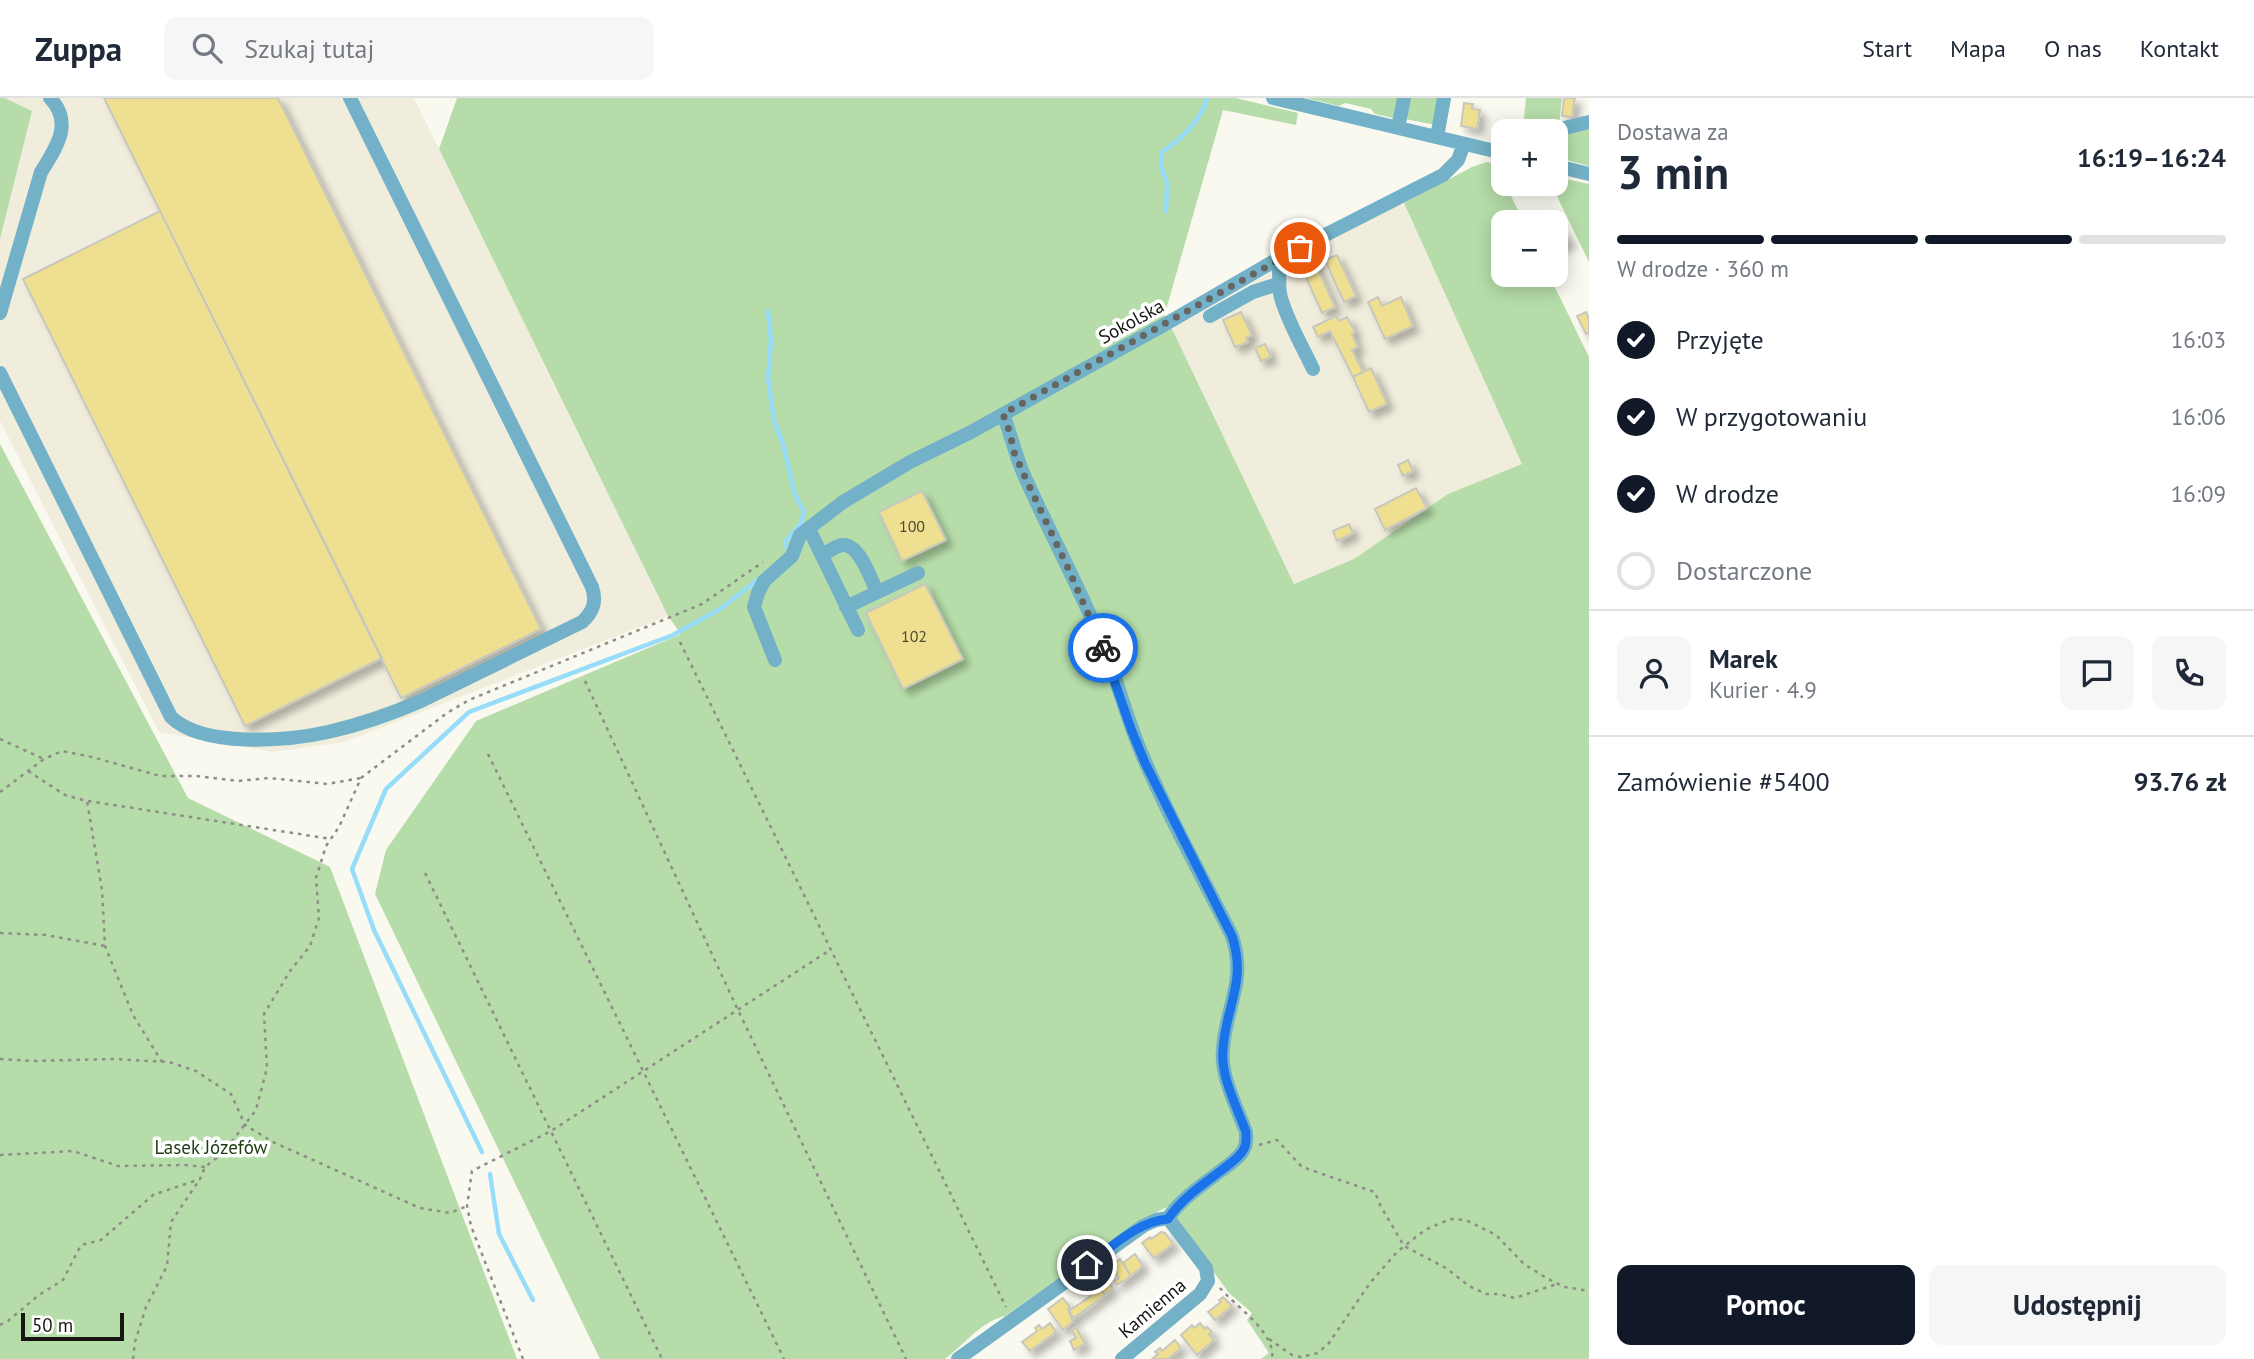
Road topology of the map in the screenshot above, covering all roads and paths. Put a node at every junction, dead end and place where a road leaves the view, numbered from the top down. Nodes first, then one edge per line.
1 (50, 98) edge
2 (351, 98) edge
3 (1273, 98) edge
4 (1404, 98) edge
5 (1444, 98) edge
6 (1589, 122) edge
7 (1568, 127) edge
8 (1398, 128) junction
9 (1437, 138) junction
10 (1464, 144) junction
11 (1491, 150) edge
12 (1568, 169) edge
13 (1589, 174) edge
14 (1276, 260) junction
15 (1278, 284) junction
16 (0, 313) edge
17 (1210, 316) dead end
18 (1313, 369) dead end
19 (0, 373) edge
20 (1003, 414) junction
21 (809, 529) junction
22 (822, 555) junction
23 (768, 558) dead end
24 (918, 573) dead end
25 (877, 592) junction
26 (846, 607) junction
27 (858, 630) dead end
28 (680, 642) dead end
29 (775, 660) dead end
30 (584, 681) dead end
31 (0, 739) edge
32 (488, 754) dead end
33 (44, 759) junction
34 (28, 771) junction
35 (361, 778) junction
36 (0, 792) edge
37 (87, 801) junction
38 (331, 839) junction
39 (425, 873) dead end
40 (0, 933) edge
41 (105, 946) junction
42 (831, 950) junction
43 (737, 1008) junction
44 (0, 1059) edge
45 (162, 1062) junction
46 (644, 1071) junction
47 (245, 1125) junction
48 (551, 1130) junction
49 (1247, 1143) junction
50 (0, 1155) edge
51 (205, 1167) junction
52 (200, 1179) junction
53 (467, 1206) junction
54 (1168, 1219) junction
55 (1405, 1246) junction
56 (1208, 1281) junction
57 (1557, 1284) junction
58 (1589, 1291) edge
59 (1013, 1319) junction
60 (0, 1325) edge
61 (1269, 1339) junction
62 (133, 1359) edge
63 (523, 1359) edge
64 (662, 1359) edge
65 (784, 1359) edge
66 (906, 1359) edge
67 (958, 1359) edge
68 (1122, 1359) edge
69 (1272, 1359) edge

1 - 16 street
2 - 19 street
3 - 8 street
4 - 8 street
5 - 9 street
6 - 7 street
8 - 9 street
9 - 10 street
10 - 11 street
10 - 14 street, Sokolska
12 - 13 street
14 - 15 street
14 - 20 street, Sokolska
15 - 17 street
15 - 18 street
20 - 21 street, Sokolska
20 - 49 street
21 - 22 street
21 - 29 street
22 - 25 street
22 - 26 street
23 - 35 path
24 - 25 street
25 - 26 street
26 - 27 street
28 - 42 path
30 - 43 path
31 - 33 path
32 - 46 path
33 - 34 path
33 - 35 path
34 - 36 path
34 - 37 path
35 - 38 path
37 - 38 path
37 - 41 path
38 - 47 path
39 - 48 path
40 - 41 path
41 - 45 path
42 - 43 path
42 - 59 path
43 - 46 path
43 - 66 path
44 - 45 path
45 - 47 path
46 - 48 path
46 - 65 path
47 - 51 path
47 - 53 path
48 - 53 path
48 - 64 path
49 - 54 street
49 - 55 path
50 - 51 path
51 - 52 path
52 - 60 path
52 - 62 path
53 - 63 path
54 - 56 street, Kamienna
54 - 59 street
55 - 57 path
55 - 57 path
55 - 61 path
56 - 61 path
56 - 68 street, Kamienna
57 - 58 path
59 - 67 street
61 - 69 path

